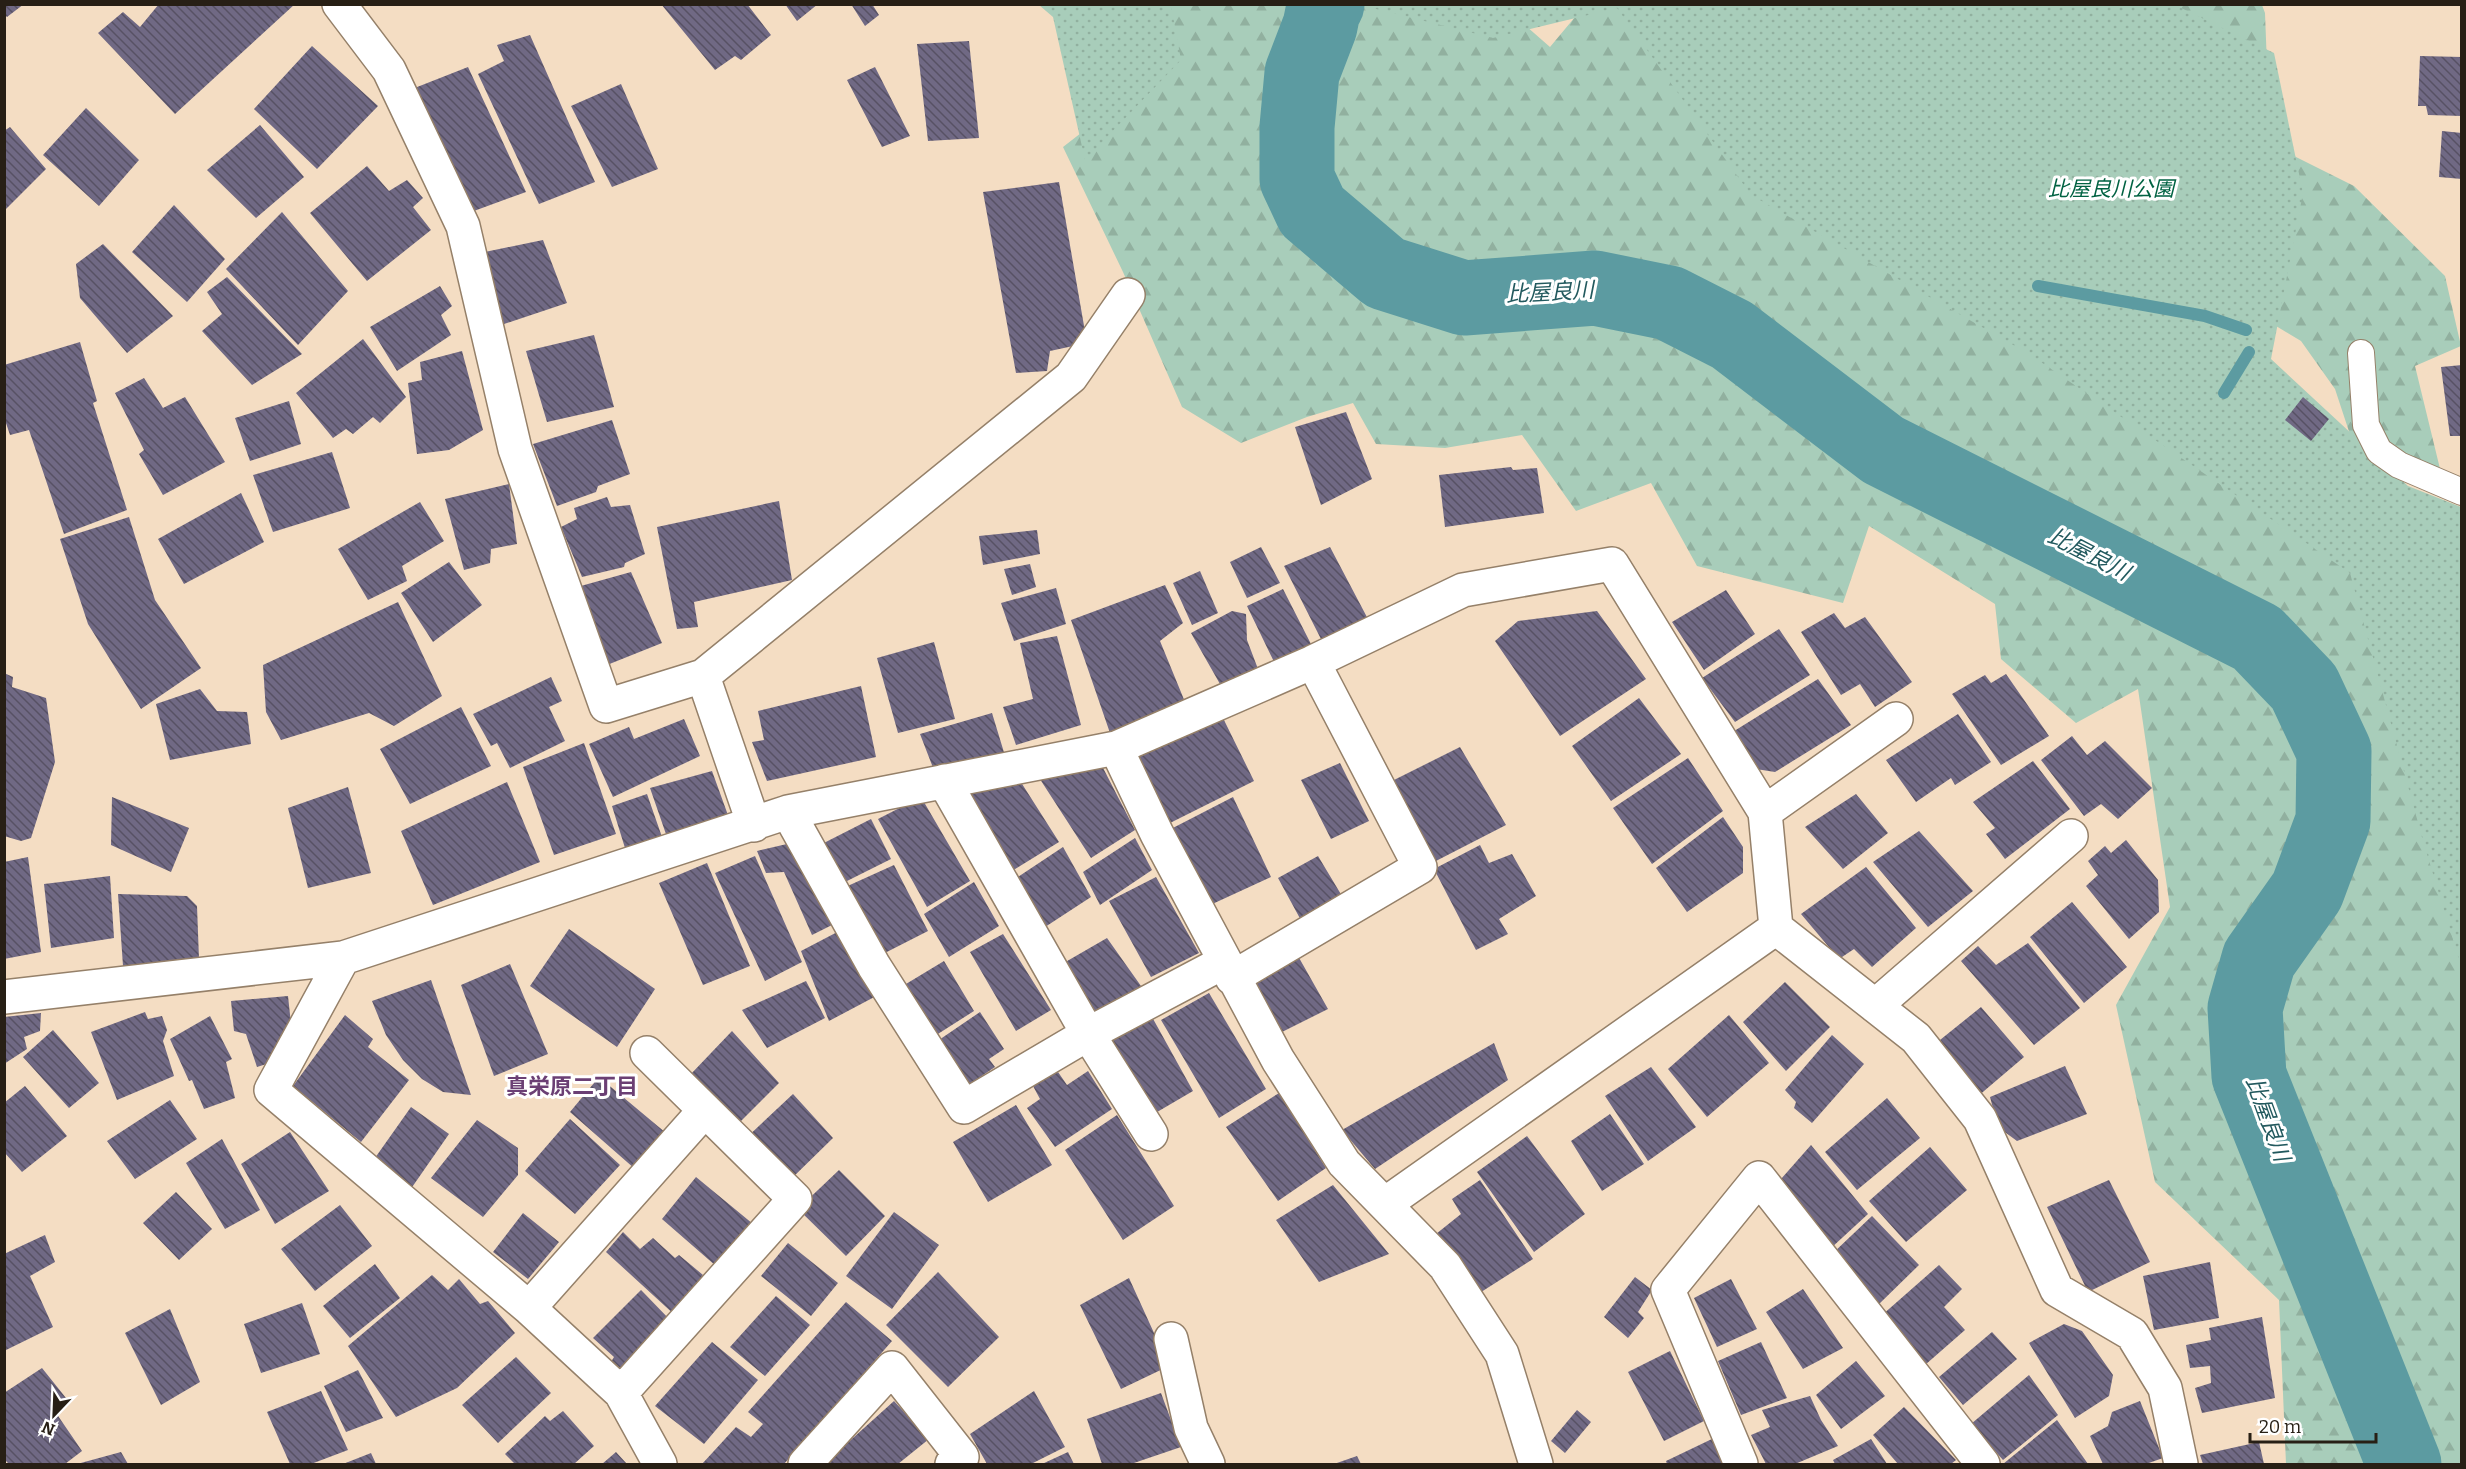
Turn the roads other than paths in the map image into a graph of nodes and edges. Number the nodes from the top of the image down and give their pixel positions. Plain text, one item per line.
1 (339, 4) edge
2 (1128, 295) dead end
3 (2361, 353) dead end
4 (2462, 492) edge
5 (1313, 662) junction
6 (703, 675) junction
7 (1896, 718) dead end
8 (1116, 748) junction
9 (944, 781) junction
10 (788, 812) junction
11 (1765, 812) junction
12 (754, 825) junction
13 (2071, 836) dead end
14 (1776, 928) junction
15 (343, 958) junction
16 (1228, 970) junction
17 (4, 997) edge
18 (1875, 1006) junction
19 (1088, 1034) junction
20 (647, 1053) dead end
21 (705, 1110) junction
22 (1150, 1134) dead end
23 (1385, 1204) junction
24 (529, 1308) junction
25 (1171, 1339) dead end
26 (621, 1393) junction
27 (660, 1464) edge
28 (805, 1464) edge
29 (952, 1464) edge
30 (1208, 1464) edge
31 (1536, 1464) edge
32 (1741, 1464) edge
33 (1983, 1464) edge
34 (2181, 1464) edge

1 - 6 street
2 - 6 street
3 - 4 lane
5 - 8 street
5 - 11 street
5 - 16 street
6 - 12 street
7 - 11 street
8 - 9 street
8 - 16 street
9 - 10 street
9 - 19 street
10 - 12 street
10 - 19 street
11 - 14 street
12 - 15 street
13 - 18 street
14 - 18 street
14 - 23 street
15 - 17 street
15 - 24 street
16 - 19 street
16 - 23 street
18 - 34 street
19 - 22 street
20 - 21 street
21 - 24 street
21 - 26 street
23 - 31 street
24 - 26 street
25 - 30 street
26 - 27 street
28 - 29 street
32 - 33 street

